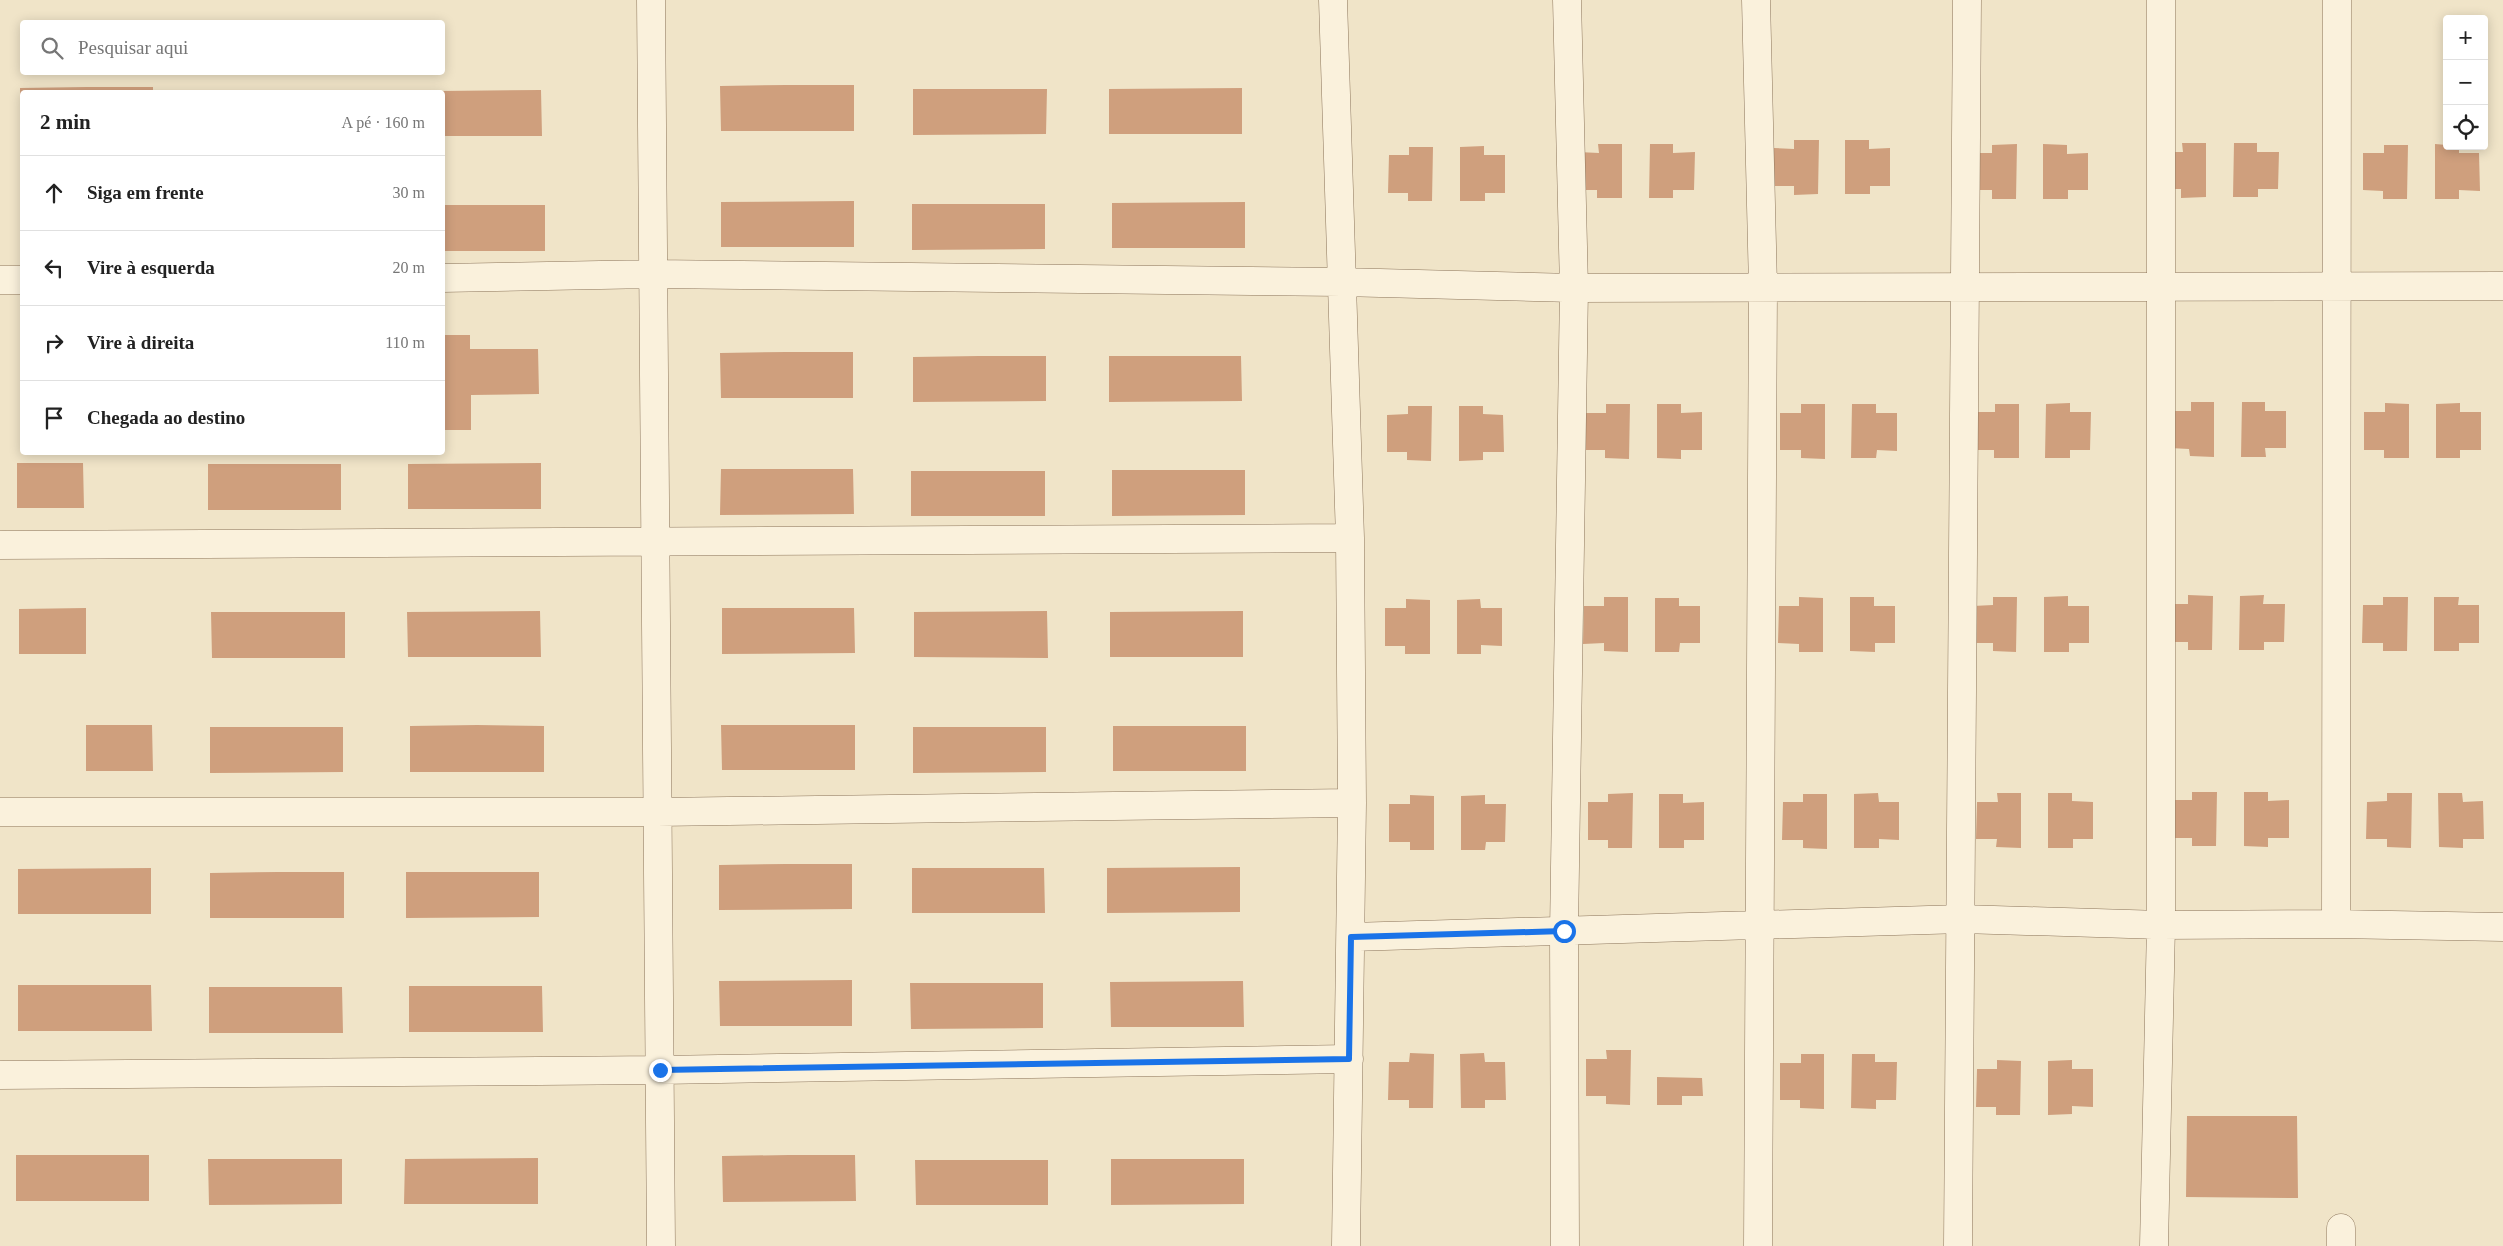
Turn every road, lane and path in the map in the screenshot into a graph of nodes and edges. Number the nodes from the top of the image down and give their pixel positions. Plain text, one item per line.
1 (651, 0) edge
2 (1334, 0) edge
3 (1567, 0) edge
4 (1756, 0) edge
5 (1967, 0) edge
6 (2161, 0) edge
7 (2337, 0) edge
8 (653, 274) junction
9 (445, 278) edge
10 (0, 280) edge
11 (20, 280) edge
12 (1341, 282) junction
13 (2337, 285) junction
14 (2503, 286) edge
15 (1763, 287) junction
16 (2161, 287) junction
17 (1574, 288) junction
18 (1965, 288) junction
19 (1350, 538) junction
20 (655, 543) junction
21 (0, 545) edge
22 (1352, 803) junction
23 (0, 812) edge
24 (657, 812) junction
25 (1962, 919) junction
26 (2336, 924) junction
27 (1759, 925) junction
28 (2161, 926) junction
29 (2503, 927) edge
30 (1564, 931) junction
31 (1351, 937) junction
32 (1349, 1059) junction
33 (660, 1070) junction
34 (0, 1074) edge
35 (661, 1246) edge
36 (1346, 1246) edge
37 (1564, 1246) edge
38 (1758, 1246) edge
39 (1958, 1246) edge
40 (2154, 1246) edge

1 - 8 street
2 - 12 street
3 - 17 street
4 - 15 street
5 - 18 street
6 - 16 street
7 - 13 street
8 - 9 street
8 - 12 street
8 - 20 street
10 - 11 street
12 - 17 street
12 - 19 street
13 - 14 street
13 - 16 street
13 - 26 street
15 - 17 street
15 - 18 street
15 - 27 street
16 - 18 street
16 - 28 street
17 - 30 street
18 - 25 street
19 - 20 street
19 - 22 street
20 - 21 street
20 - 24 street
22 - 24 street
22 - 31 street
23 - 24 street
24 - 33 street
25 - 27 street
25 - 28 street
25 - 39 street
26 - 28 street
26 - 29 street
27 - 30 street
27 - 38 street
28 - 40 street
30 - 31 street
30 - 37 street
31 - 32 street
32 - 33 street
32 - 36 street
33 - 34 street
33 - 35 street

